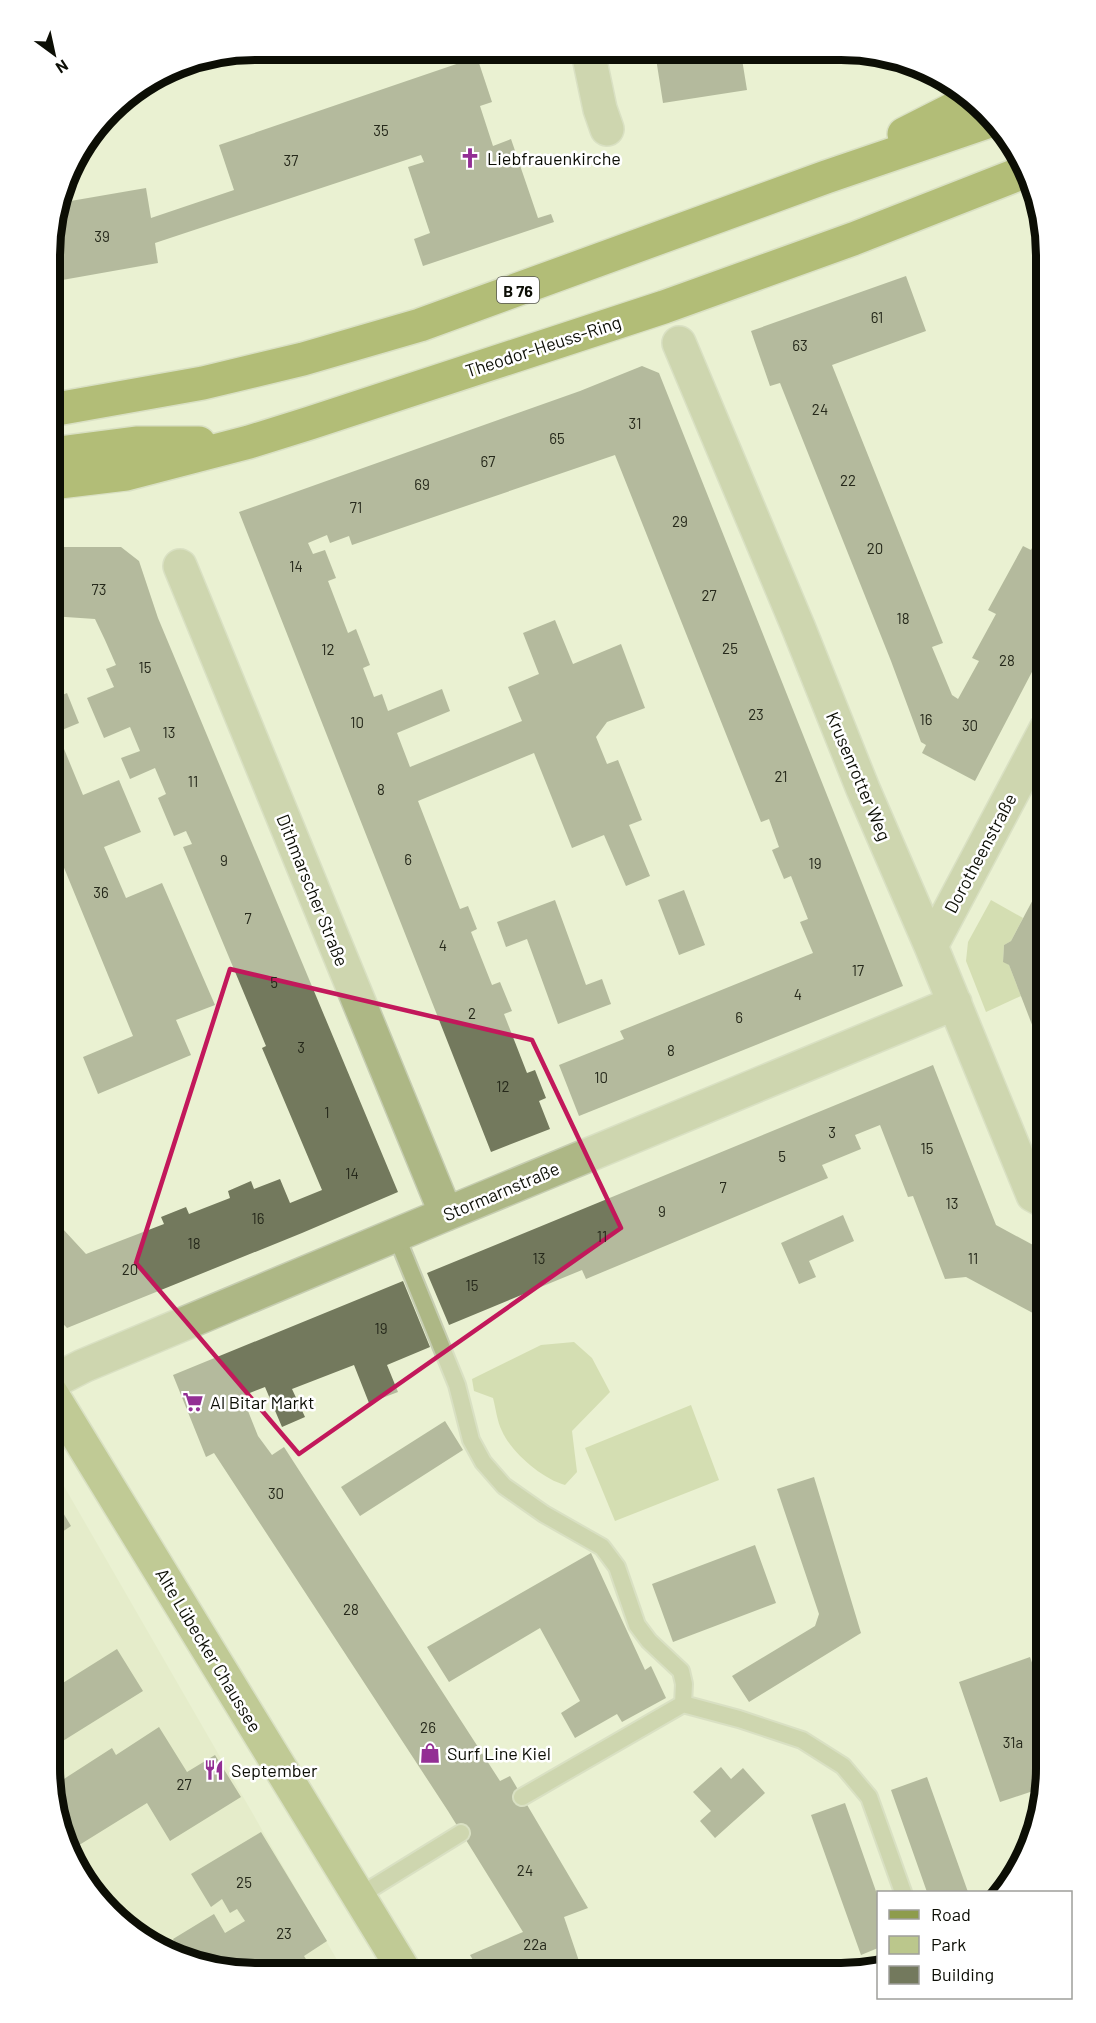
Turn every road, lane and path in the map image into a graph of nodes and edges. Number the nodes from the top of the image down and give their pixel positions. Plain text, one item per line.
1 (590, 60) edge
2 (963, 103) edge
3 (985, 123) edge
4 (607, 129) dead end
5 (1018, 174) edge
6 (826, 177) junction
7 (679, 343) dead end
8 (60, 408) edge
9 (249, 442) junction
10 (60, 453) edge
11 (60, 482) edge
12 (180, 566) dead end
13 (1036, 748) edge
14 (931, 946) junction
15 (955, 1003) junction
16 (1036, 1197) edge
17 (446, 1214) junction
18 (396, 1235) junction
19 (60, 1378) edge
20 (60, 1407) edge
21 (683, 1704) junction
22 (522, 1797) dead end
23 (461, 1833) dead end
24 (902, 1891) edge
25 (359, 1896) junction
26 (400, 1963) edge

1 - 4 street
2 - 6 highway
3 - 6 highway, B 76
5 - 9 highway, Theodor-Heuss-Ring
6 - 8 highway, B 76
7 - 14 street, Krusenrotter Weg
9 - 10 highway
9 - 11 highway, Theodor-Heuss-Ring
12 - 17 street, Dithmarscher Straße
13 - 14 street, Dorotheenstraße
14 - 15 street, Krusenrotter Weg
15 - 16 street, Krusenrotter Weg
15 - 17 street, Stormarnstraße
17 - 18 street, Stormarnstraße
18 - 19 street, Stormarnstraße
18 - 21 lane
20 - 25 main road, Alte Lübecker Chaussee
21 - 22 lane
21 - 24 lane
23 - 25 lane
25 - 26 main road, Alte Lübecker Chaussee

